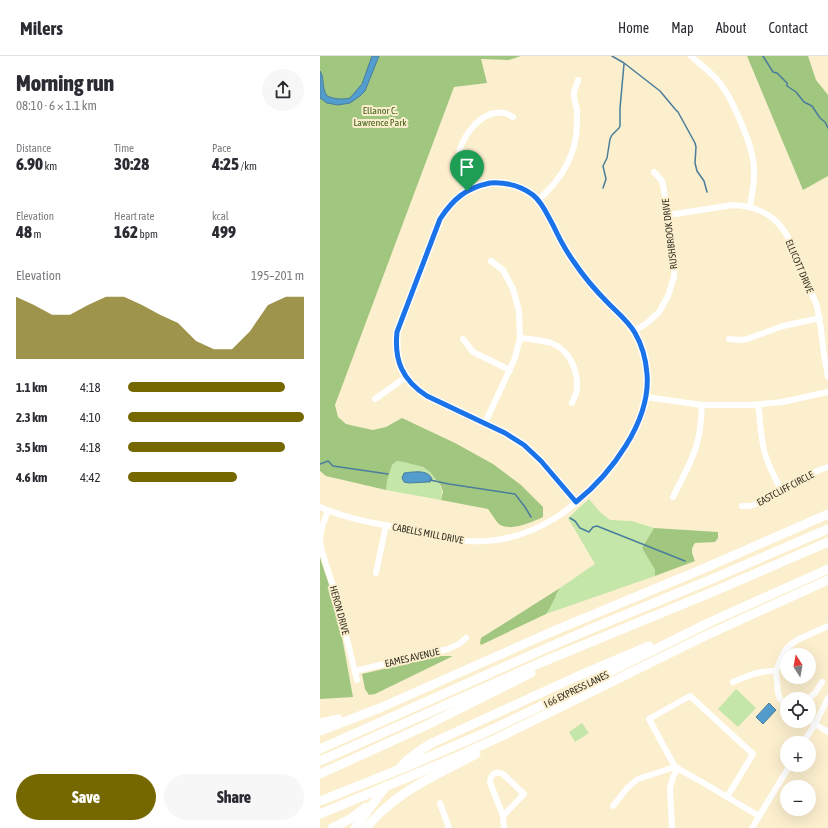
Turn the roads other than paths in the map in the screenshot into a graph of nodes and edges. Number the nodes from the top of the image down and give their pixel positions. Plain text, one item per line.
1 (691, 56) edge
2 (578, 80) dead end
3 (514, 117) dead end
4 (654, 172) dead end
5 (467, 191) junction
6 (538, 200) junction
7 (750, 207) junction
8 (668, 215) junction
9 (491, 261) dead end
10 (820, 318) junction
11 (634, 331) junction
12 (520, 338) junction
13 (729, 339) dead end
14 (463, 340) dead end
15 (510, 370) junction
16 (406, 377) junction
17 (828, 377) edge
18 (828, 392) edge
19 (646, 397) junction
20 (375, 398) dead end
21 (572, 403) dead end
22 (702, 405) junction
23 (758, 405) junction
24 (485, 423) junction
25 (828, 467) edge
26 (780, 488) junction
27 (673, 497) dead end
28 (576, 502) junction
29 (742, 506) dead end
30 (320, 507) edge
31 (328, 510) junction
32 (828, 514) edge
33 (386, 525) junction
34 (828, 527) edge
35 (320, 540) edge
36 (828, 542) edge
37 (828, 569) edge
38 (376, 573) dead end
39 (828, 580) edge
40 (649, 605) junction
41 (710, 622) junction
42 (828, 626) edge
43 (607, 635) junction
44 (466, 638) dead end
45 (355, 671) junction
46 (776, 671) junction
47 (357, 680) dead end
48 (733, 682) dead end
49 (822, 682) dead end
50 (816, 692) edge
51 (828, 698) edge
52 (780, 699) edge
53 (389, 704) junction
54 (533, 722) junction
55 (816, 722) edge
56 (320, 723) edge
57 (816, 725) edge
58 (320, 731) edge
59 (828, 732) edge
60 (320, 748) edge
61 (324, 760) edge
62 (676, 768) junction
63 (786, 772) edge
64 (320, 774) edge
65 (727, 797) junction
66 (320, 801) edge
67 (440, 803) dead end
68 (613, 806) dead end
69 (363, 813) junction
70 (320, 814) edge
71 (502, 816) junction
72 (759, 816) junction
73 (332, 828) edge
74 (355, 828) edge
75 (366, 828) edge
76 (449, 828) edge
77 (504, 828) edge
78 (672, 828) edge
79 (752, 828) edge

1 - 7 street
2 - 6 street
3 - 5 street
4 - 8 street, RUSHBROOK DRIVE
5 - 6 street, CABELLS MILL DRIVE
5 - 16 street, CABELLS MILL DRIVE
6 - 11 street, CABELLS MILL DRIVE
7 - 8 street, ELLICOTT DRIVE
7 - 10 street, ELLICOTT DRIVE
8 - 11 street, RUSHBROOK DRIVE
9 - 12 street
10 - 13 street
10 - 17 street, ELLICOTT DRIVE
11 - 19 street, CABELLS MILL DRIVE
12 - 15 street
12 - 21 street
14 - 15 street
15 - 24 street
16 - 20 street
16 - 24 street, CABELLS MILL DRIVE
18 - 23 street
19 - 22 street
19 - 28 street, CABELLS MILL DRIVE
22 - 23 street
22 - 27 street
23 - 26 street
24 - 28 street, CABELLS MILL DRIVE
25 - 26 street, EASTCLIFF CIRCLE
26 - 29 street, EASTCLIFF CIRCLE
28 - 33 street, CABELLS MILL DRIVE
30 - 31 street, CABELLS MILL DRIVE
31 - 33 street, CABELLS MILL DRIVE
31 - 35 street, HERON DRIVE
32 - 53 highway
33 - 38 street
34 - 40 highway
35 - 45 street, HERON DRIVE
36 - 43 highway
37 - 41 highway, I 66 EXPRESS LANES
39 - 54 highway
40 - 60 highway
40 - 61 highway
41 - 66 highway, I 66 EXPRESS LANES
41 - 69 highway
42 - 46 street
43 - 61 highway
43 - 64 highway
44 - 45 street, EAMES AVENUE
45 - 47 street, HERON DRIVE
46 - 48 street
46 - 52 street
49 - 50 street
51 - 55 street
53 - 56 highway
53 - 58 highway
54 - 70 highway
54 - 75 highway
57 - 59 street
62 - 65 street
62 - 65 street
62 - 68 street
62 - 78 street
63 - 72 street
65 - 72 street
67 - 76 street
69 - 73 highway
69 - 74 highway
71 - 71 street
71 - 77 street
72 - 79 street

